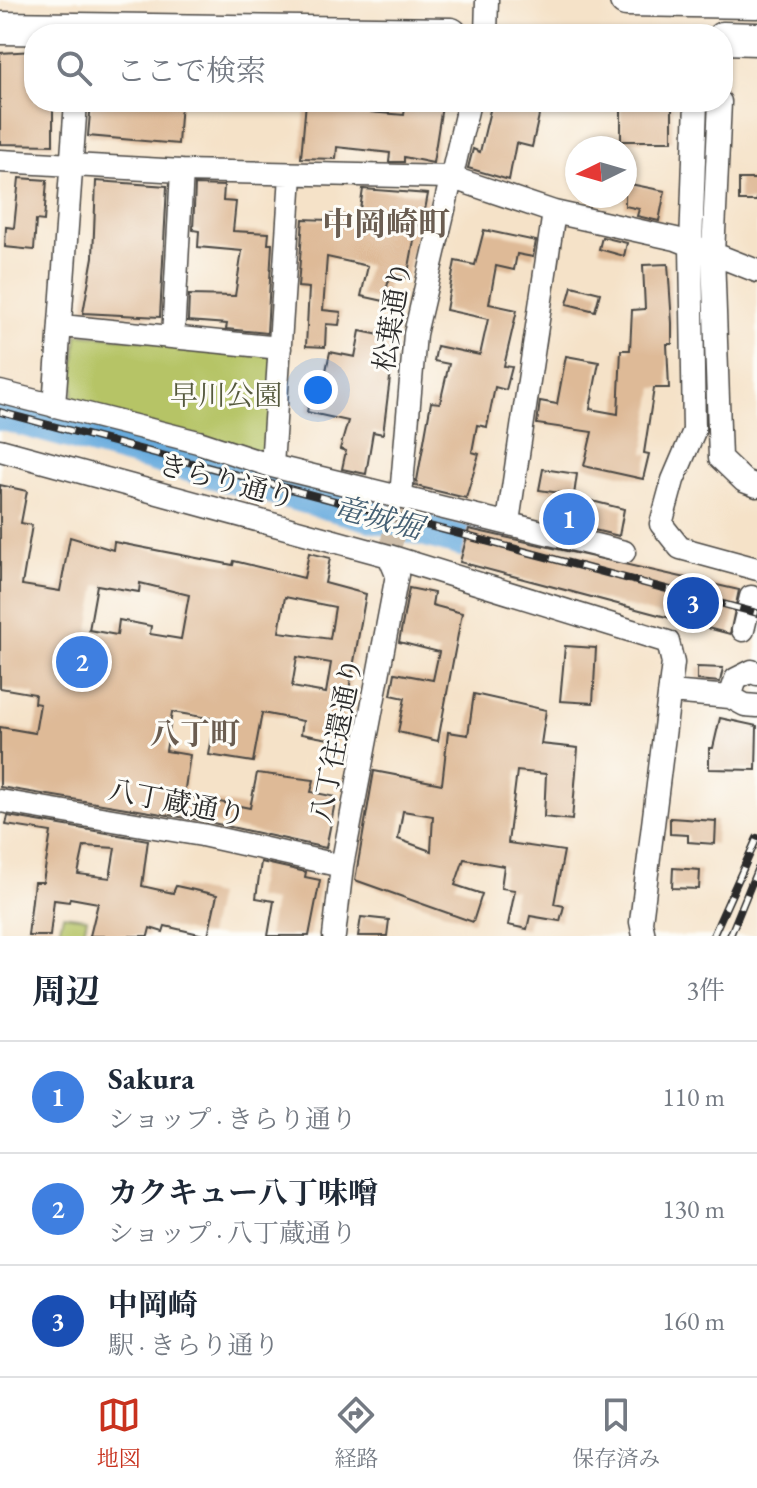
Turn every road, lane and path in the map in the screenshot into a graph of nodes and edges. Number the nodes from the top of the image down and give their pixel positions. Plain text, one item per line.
1 (487, 0) edge
2 (626, 0) edge
3 (736, 1) edge
4 (486, 24) edge
5 (720, 24) edge
6 (0, 28) edge
7 (24, 29) edge
8 (733, 38) edge
9 (757, 39) edge
10 (75, 112) edge
11 (466, 112) edge
12 (696, 112) edge
13 (720, 112) edge
14 (0, 161) edge
15 (72, 163) junction
16 (182, 171) junction
17 (291, 175) junction
18 (450, 177) junction
19 (554, 212) junction
20 (691, 246) junction
21 (713, 254) junction
22 (757, 271) edge
23 (62, 326) junction
24 (173, 337) junction
25 (280, 348) junction
26 (0, 392) edge
27 (54, 406) junction
28 (0, 450) edge
29 (272, 466) junction
30 (757, 486) edge
31 (401, 496) junction
32 (508, 522) junction
33 (624, 552) dead end
34 (389, 556) junction
35 (757, 569) edge
36 (751, 597) dead end
37 (743, 630) dead end
38 (757, 674) edge
39 (670, 692) junction
40 (730, 697) junction
41 (757, 706) edge
42 (2, 808) edge
43 (342, 866) junction
44 (334, 936) edge
45 (644, 936) edge

1 - 4 street
2 - 3 highway
3 - 5 street
6 - 7 highway
8 - 9 highway
10 - 15 street
11 - 18 street, 松葉通り
12 - 20 street
13 - 21 street
14 - 15 street
15 - 16 street
15 - 23 street
16 - 17 street
16 - 24 street
17 - 18 street
17 - 25 street
18 - 19 street
18 - 31 street, 松葉通り
19 - 20 street
19 - 32 street
20 - 21 street
20 - 35 street
21 - 22 street
21 - 30 street
23 - 24 street
23 - 27 street
24 - 25 street
25 - 29 street
26 - 27 street
27 - 29 street
28 - 34 street, きらり通り
29 - 31 street
31 - 32 street
32 - 33 street
34 - 39 street, きらり通り
34 - 43 street, 八丁往還通り
36 - 37 street
38 - 40 street
39 - 40 street
39 - 45 street
40 - 41 street
42 - 43 street, 八丁蔵通り
43 - 44 street, 八丁往還通り

